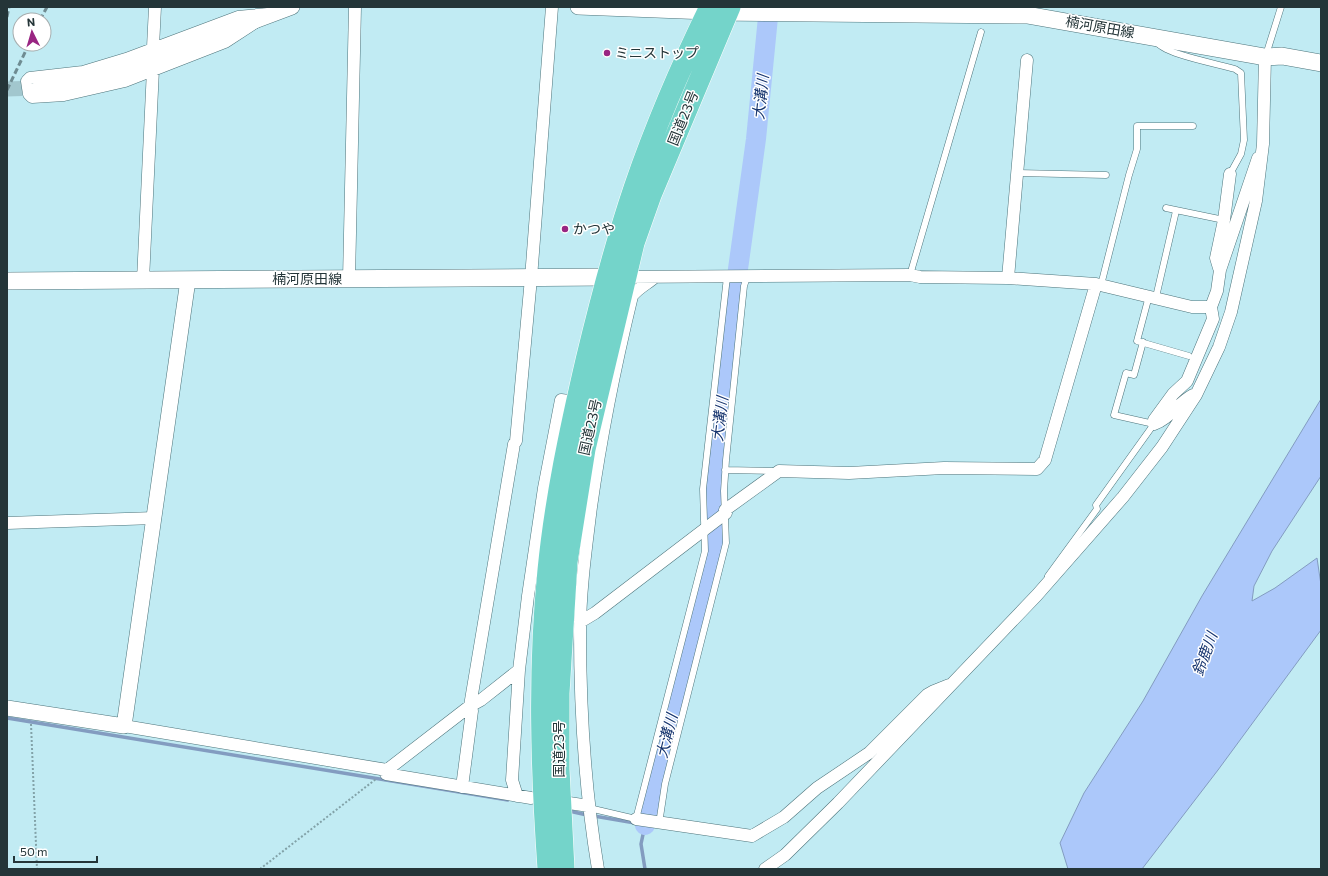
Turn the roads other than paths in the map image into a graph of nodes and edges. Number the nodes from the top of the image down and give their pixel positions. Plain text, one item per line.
1 (155, 7) edge
2 (292, 7) edge
3 (356, 7) edge
4 (552, 7) edge
5 (578, 7) edge
6 (1281, 7) edge
7 (719, 9) edge
8 (1010, 10) edge
9 (781, 11) edge
10 (268, 14) junction
11 (981, 32) dead end
12 (1154, 36) junction
13 (153, 47) junction
14 (1274, 57) junction
15 (1027, 60) dead end
16 (1321, 63) edge
17 (153, 69) junction
18 (39, 88) tunnel mouth
19 (1193, 126) dead end
20 (1263, 144) junction
21 (1018, 173) junction
22 (1230, 174) joint
23 (1106, 175) dead end
24 (1166, 208) dead end
25 (1176, 211) junction
26 (1224, 220) junction
27 (1220, 270) junction
28 (910, 275) junction
29 (616, 277) junction
30 (655, 277) junction
31 (728, 277) junction
32 (746, 277) junction
33 (531, 278) junction
34 (1008, 278) junction
35 (349, 279) junction
36 (143, 280) junction
37 (188, 280) junction
38 (7, 281) edge
39 (1098, 284) junction
40 (1153, 296) junction
41 (1211, 307) junction
42 (1143, 342) junction
43 (1189, 356) dead end
44 (1197, 393) junction
45 (576, 402) junction
46 (1154, 424) junction
47 (725, 470) junction
48 (779, 471) junction
49 (725, 513) junction
50 (155, 518) junction
51 (7, 522) edge
52 (705, 528) junction
53 (1038, 595) junction
54 (575, 624) junction
55 (519, 670) junction
56 (952, 684) junction
57 (470, 706) junction
58 (7, 708) edge
59 (124, 726) junction
60 (387, 770) junction
61 (462, 787) junction
62 (517, 796) junction
63 (532, 798) dead end
64 (569, 803) dead end
65 (589, 808) junction
66 (637, 820) junction
67 (658, 824) junction
68 (548, 869) edge
69 (564, 869) edge
70 (598, 869) edge
71 (765, 869) edge

1 - 13 street
2 - 10 street
3 - 35 street
4 - 33 street
5 - 7 street
6 - 14 lane
7 - 9 main road, 楠河原田線
7 - 29 highway, 国道23号
8 - 9 main road, 楠河原田線
8 - 12 main road, 楠河原田線
10 - 13 street
10 - 17 street
10 - 18 street
11 - 28 lane
12 - 14 main road, 楠河原田線
12 - 22 lane
13 - 17 street
14 - 16 main road, 楠河原田線
14 - 20 street
15 - 21 street
17 - 36 street
19 - 39 lane
20 - 27 street
20 - 44 street
21 - 23 lane
21 - 34 street
22 - 26 street
24 - 25 lane
25 - 26 lane
25 - 40 lane
26 - 27 street
27 - 41 street
28 - 32 street
28 - 34 street
29 - 30 street
29 - 33 main road, 楠河原田線
29 - 45 highway, 国道23号
29 - 69 highway, 国道23号
30 - 31 street
30 - 54 street
31 - 32 street
31 - 52 lane
32 - 47 lane
33 - 35 main road, 楠河原田線
33 - 57 street
34 - 39 street
35 - 37 main road, 楠河原田線
36 - 37 main road, 楠河原田線
36 - 38 main road, 楠河原田線
37 - 50 street
39 - 40 street
39 - 48 street
40 - 41 street
40 - 42 lane
41 - 46 street
42 - 43 lane
42 - 46 lane
44 - 46 street
44 - 53 street
45 - 55 street
45 - 68 highway, 国道23号
46 - 53 lane
47 - 48 lane
47 - 49 lane
48 - 49 street
49 - 52 street
49 - 67 lane
50 - 51 street
50 - 59 street
52 - 54 street
52 - 66 lane
53 - 56 street
54 - 65 street
55 - 57 street
55 - 62 street
56 - 67 street
56 - 71 street
57 - 60 street
57 - 61 street
58 - 59 street
59 - 60 street
60 - 61 street
61 - 62 street
62 - 63 street
64 - 65 street
65 - 66 lane
65 - 70 street
66 - 67 street

